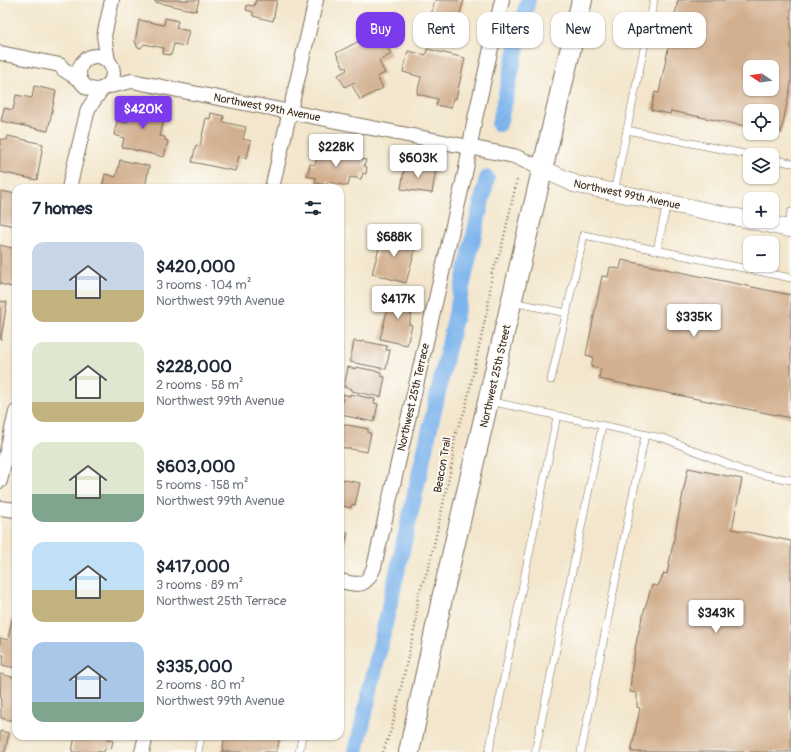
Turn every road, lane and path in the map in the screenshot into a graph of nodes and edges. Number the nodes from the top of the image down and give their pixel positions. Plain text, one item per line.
1 (112, 0) edge
2 (316, 0) edge
3 (502, 0) edge
4 (582, 0) edge
5 (654, 0) edge
6 (104, 36) junction
7 (0, 53) edge
8 (85, 59) junction
9 (110, 63) junction
10 (60, 65) junction
11 (132, 81) junction
12 (81, 82) junction
13 (104, 88) junction
14 (88, 109) junction
15 (289, 112) junction
16 (627, 130) junction
17 (470, 148) junction
18 (743, 154) edge
19 (779, 160) edge
20 (791, 163) edge
21 (543, 169) junction
22 (517, 180) dead end
23 (70, 184) edge
24 (273, 184) edge
25 (614, 192) junction
26 (667, 203) junction
27 (743, 219) edge
28 (779, 222) edge
29 (790, 223) edge
30 (657, 250) junction
31 (791, 278) edge
32 (512, 302) junction
33 (567, 313) junction
34 (551, 380) dead end
35 (489, 401) junction
36 (556, 416) junction
37 (602, 426) junction
38 (12, 429) edge
39 (645, 435) junction
40 (791, 480) edge
41 (0, 481) edge
42 (0, 508) edge
43 (12, 510) edge
44 (344, 581) edge
45 (145, 740) edge
46 (200, 740) edge
47 (301, 740) edge
48 (142, 752) edge
49 (198, 752) edge
50 (298, 752) edge
51 (383, 752) edge
52 (409, 752) edge
53 (489, 752) edge
54 (535, 752) edge
55 (581, 752) edge

1 - 6 street
2 - 15 street
3 - 17 street, Northwest 25th Terrace
4 - 21 main road, Northwest 25th Street
5 - 16 lane
6 - 8 street
6 - 9 street
7 - 10 street
8 - 9 street
8 - 10 street
8 - 12 street
9 - 11 street, Northwest 99th Avenue
9 - 13 street
10 - 12 street
11 - 13 street, Northwest 99th Avenue
11 - 15 street, Northwest 99th Avenue
12 - 13 street
12 - 14 street
13 - 14 street
14 - 23 street
15 - 17 street, Northwest 99th Avenue
15 - 24 street
16 - 18 lane
16 - 25 lane
17 - 21 street, Northwest 99th Avenue
17 - 44 street, Northwest 25th Terrace
19 - 20 lane
21 - 25 street, Northwest 99th Avenue
21 - 32 main road, Northwest 25th Street
22 - 51 path, Beacon Trail
25 - 26 street, Northwest 99th Avenue
26 - 27 street, Northwest 99th Avenue
26 - 30 lane
28 - 29 street
30 - 31 lane
30 - 33 lane
32 - 33 lane
32 - 35 main road, Northwest 25th Street
33 - 34 lane
35 - 36 lane
35 - 52 main road, Northwest 25th Street
36 - 37 lane
36 - 53 lane
37 - 39 lane
37 - 54 lane
38 - 41 street
39 - 40 lane
39 - 55 lane
42 - 43 street
45 - 48 street
46 - 49 lane
47 - 50 lane

